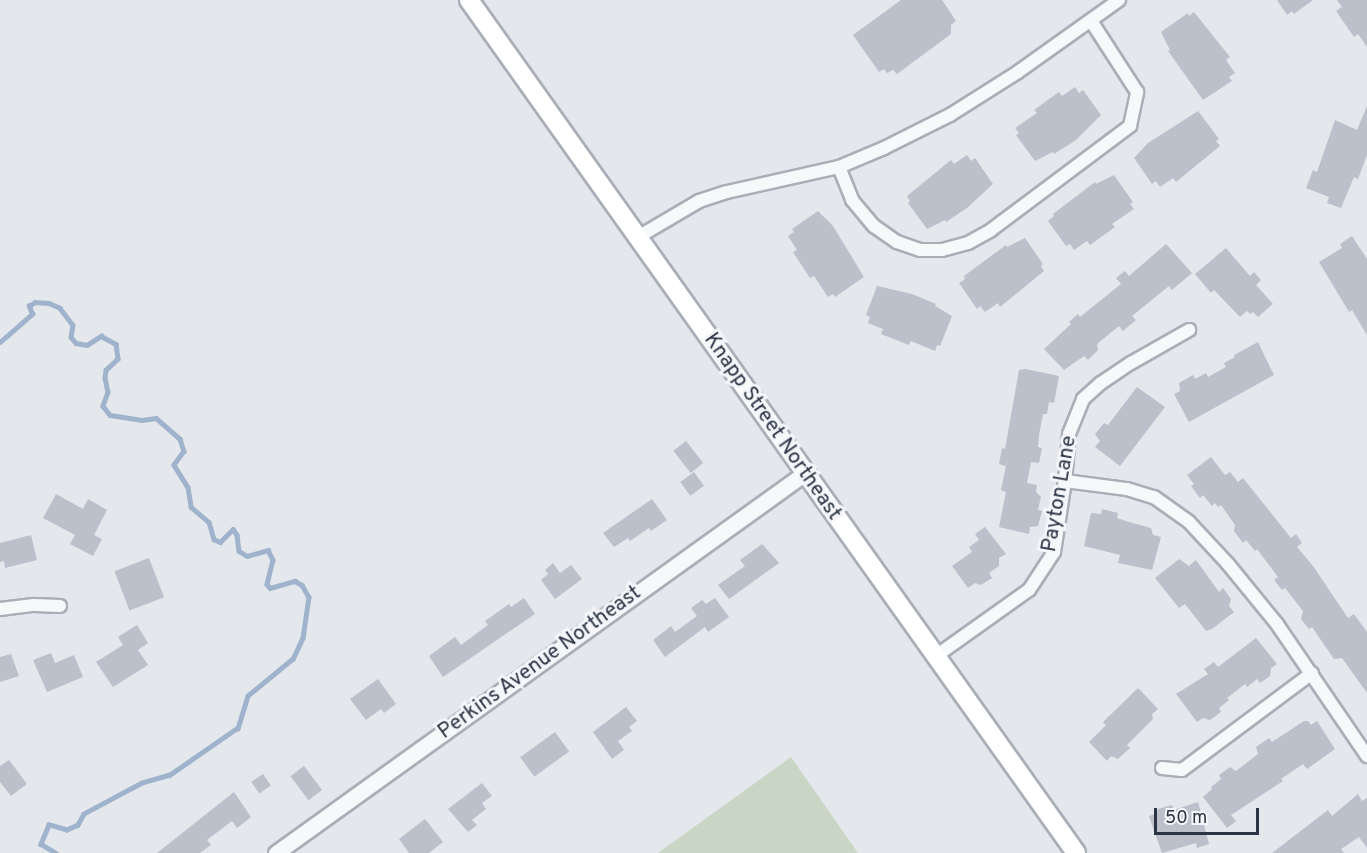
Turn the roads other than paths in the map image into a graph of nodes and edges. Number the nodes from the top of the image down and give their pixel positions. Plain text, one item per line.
1 (469, 0) edge
2 (1119, 0) edge
3 (1091, 21) junction
4 (839, 167) junction
5 (638, 237) junction
6 (1189, 330) dead end
7 (805, 473) junction
8 (1065, 481) junction
9 (60, 606) dead end
10 (0, 609) edge
11 (936, 656) junction
12 (1312, 673) junction
13 (1367, 756) edge
14 (1162, 768) dead end
15 (276, 853) edge
16 (1076, 853) edge

1 - 5 main road, Knapp Street Northeast
2 - 3 street
3 - 4 street
3 - 4 street
4 - 5 street
5 - 7 main road, Knapp Street Northeast
6 - 8 street, Payton Lane
7 - 11 main road, Knapp Street Northeast
7 - 15 street, Perkins Avenue Northeast
8 - 11 street, Payton Lane
8 - 12 street
9 - 10 street
11 - 16 main road, Knapp Street Northeast
12 - 13 street
12 - 14 street

